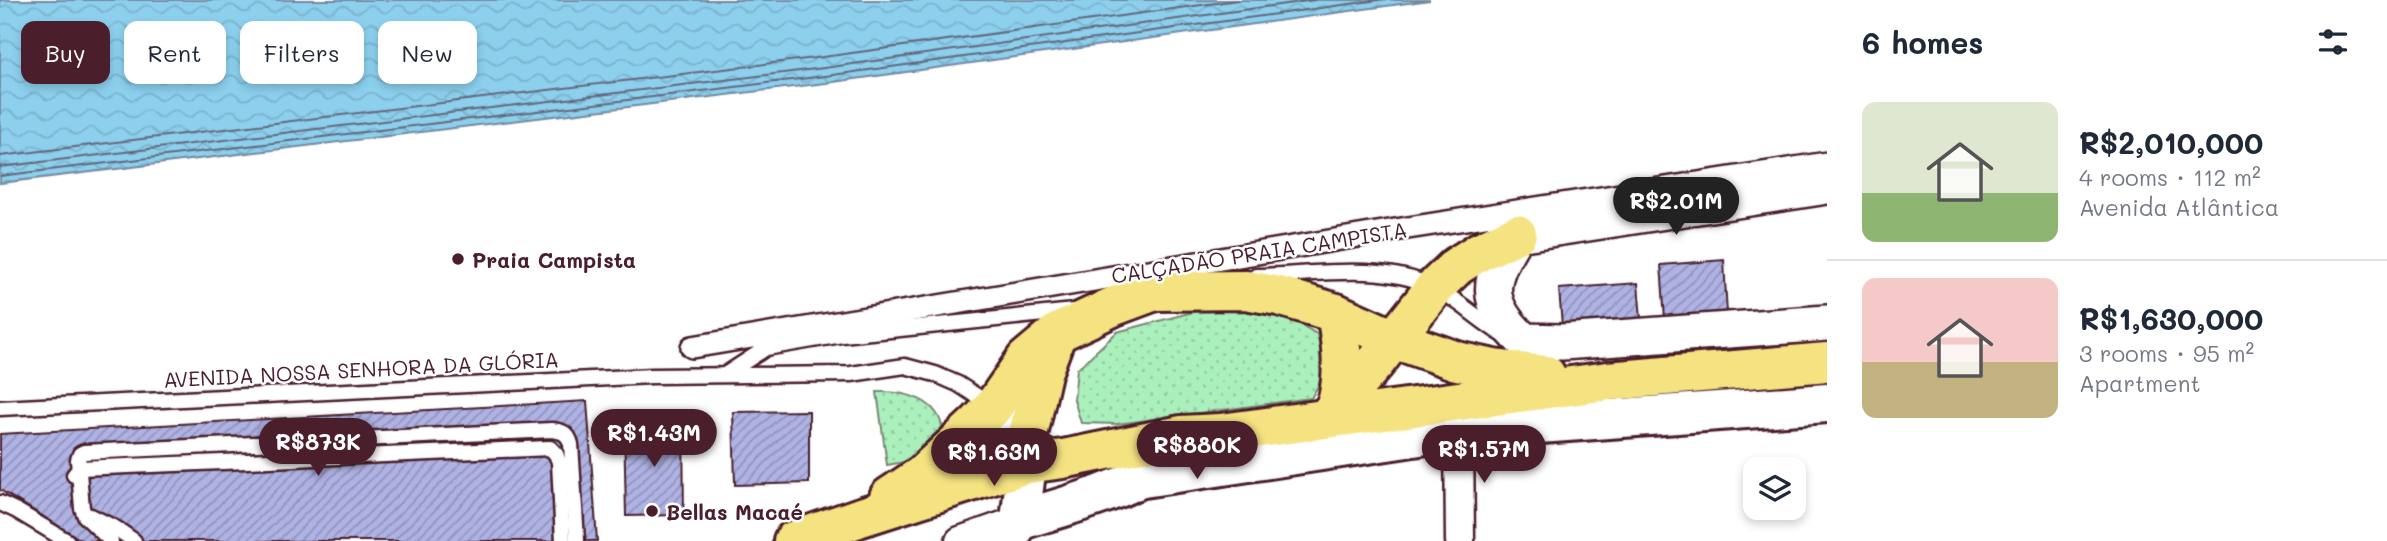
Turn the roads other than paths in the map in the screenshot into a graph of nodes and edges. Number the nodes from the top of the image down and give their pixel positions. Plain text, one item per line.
1 (1827, 163) edge
2 (1827, 186) edge
3 (1517, 234) junction
4 (1435, 287) junction
5 (1155, 291) junction
6 (1112, 307) junction
7 (1336, 313) junction
8 (1827, 323) edge
9 (1057, 332) junction
10 (1394, 339) junction
11 (1524, 341) junction
12 (692, 347) dead end
13 (1827, 362) edge
14 (725, 374) junction
15 (1608, 381) junction
16 (1827, 403) edge
17 (993, 407) junction
18 (0, 408) edge
19 (1331, 413) junction
20 (1459, 430) junction
21 (562, 431) junction
22 (1221, 433) junction
23 (1027, 454) junction
24 (356, 456) junction
25 (1143, 478) junction
26 (0, 503) edge
27 (77, 509) junction
28 (858, 518) junction
29 (1013, 530) edge
30 (66, 541) edge
31 (101, 541) edge
32 (111, 541) edge
33 (134, 541) edge
34 (563, 541) edge
35 (577, 541) edge
36 (793, 541) edge
37 (960, 541) edge
38 (1460, 541) edge

1 - 12 street, CALÇADÃO PRAIA CAMPISTA
2 - 3 street
3 - 4 highway
3 - 11 street
4 - 5 lane
4 - 10 highway
4 - 11 lane
5 - 6 highway
5 - 7 highway
6 - 9 highway
6 - 14 lane
7 - 10 highway
7 - 19 highway
8 - 11 street
9 - 17 highway
9 - 23 highway
10 - 15 highway
10 - 19 highway
13 - 15 highway
14 - 17 lane, AVENIDA NOSSA SENHORA DA GLÓRIA
14 - 18 lane, AVENIDA NOSSA SENHORA DA GLÓRIA
15 - 19 highway
16 - 20 main road
17 - 23 main road
17 - 28 highway
19 - 22 highway
20 - 25 main road
20 - 38 street
21 - 24 lane
21 - 32 lane
21 - 35 lane
22 - 23 highway
22 - 25 main road
23 - 28 highway
23 - 29 main road
24 - 27 lane
24 - 34 lane
25 - 29 main road
26 - 30 lane
27 - 31 lane
27 - 33 lane
28 - 36 highway
29 - 37 street

